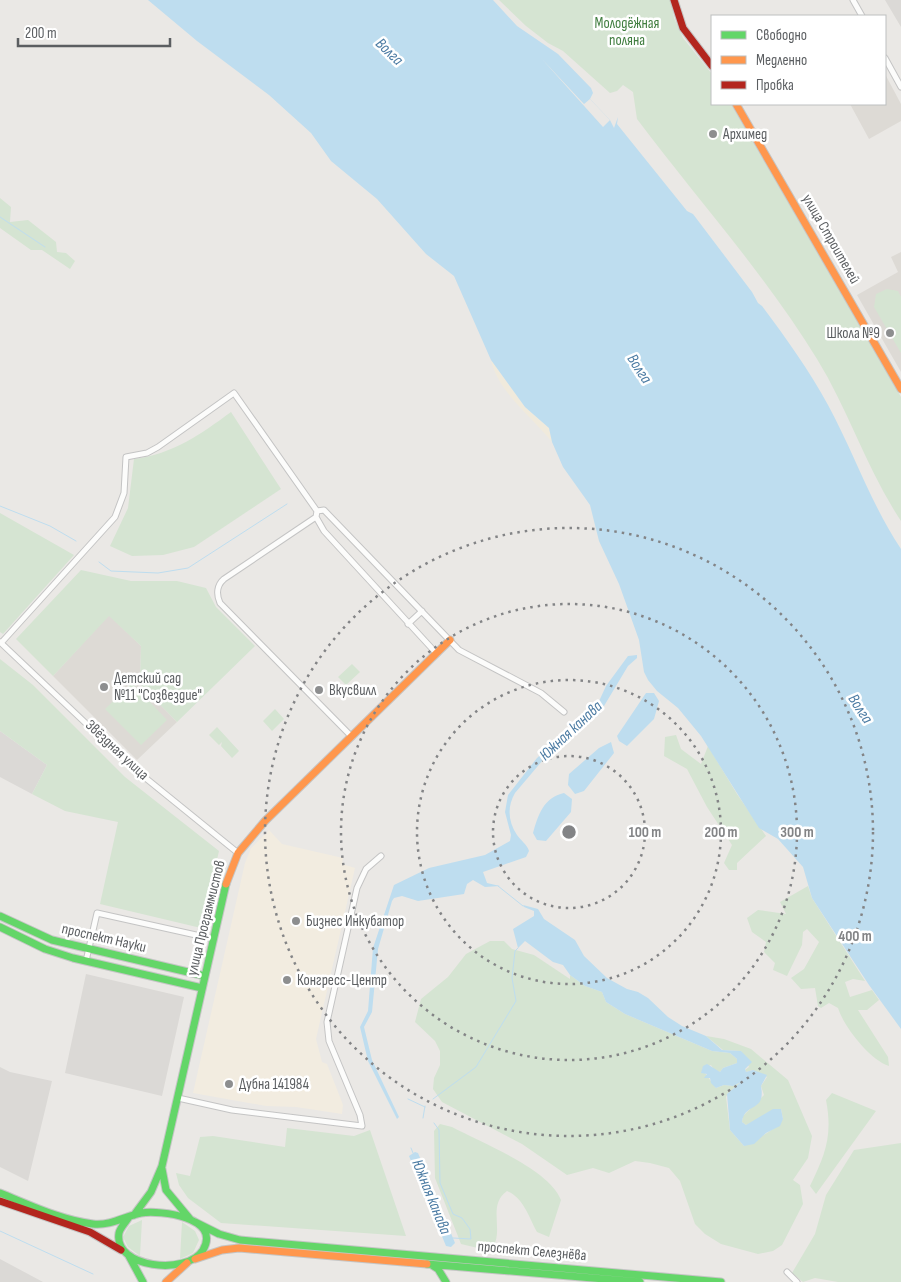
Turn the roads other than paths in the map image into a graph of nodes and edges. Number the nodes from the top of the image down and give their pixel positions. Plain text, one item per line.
1 (674, 0) edge
2 (852, 0) edge
3 (861, 15) edge
4 (886, 60) edge
5 (711, 65) edge
6 (901, 86) edge
7 (737, 105) edge
8 (901, 389) edge
9 (316, 514) junction
10 (422, 611) junction
11 (408, 624) junction
12 (450, 640) junction
13 (0, 642) edge
14 (437, 654) junction
15 (564, 712) dead end
16 (352, 737) junction
17 (238, 853) junction
18 (380, 856) dead end
19 (0, 916) edge
20 (0, 927) edge
21 (214, 939) junction
22 (89, 949) junction
23 (86, 961) junction
24 (205, 976) junction
25 (202, 988) junction
26 (178, 1098) junction
27 (162, 1166) junction
28 (0, 1193) edge
29 (0, 1201) edge
30 (131, 1216) junction
31 (193, 1221) junction
32 (127, 1254) junction
33 (195, 1260) junction
34 (187, 1263) junction
35 (432, 1265) junction
36 (450, 1267) junction
37 (787, 1272) dead end
38 (445, 1280) edge
39 (143, 1282) edge
40 (166, 1282) edge
41 (640, 1282) edge
42 (721, 1282) edge
43 (797, 1282) edge

1 - 5 street
2 - 3 street
4 - 6 street
7 - 8 street, улица Строителей
9 - 10 street
9 - 11 street
9 - 13 street
9 - 16 street
10 - 11 street
10 - 12 street
11 - 14 street
12 - 14 street, улица Программистов
12 - 15 street
13 - 17 street, Звёздная улица
14 - 16 street, улица Программистов
16 - 17 street, улица Программистов
17 - 21 street, улица Программистов
18 - 26 street
19 - 22 street, проспект Науки
20 - 23 street, проспект Науки
21 - 22 street
21 - 24 street, улица Программистов
22 - 23 street
22 - 24 street, проспект Науки
23 - 25 street, проспект Науки
24 - 25 street, улица Программистов
25 - 26 street, улица Программистов
26 - 27 street, улица Программистов
27 - 30 street, улица Программистов
27 - 31 street, улица Программистов
28 - 30 street
29 - 32 street
30 - 31 street
30 - 32 street
31 - 33 street
31 - 42 street, проспект Селезнёва
32 - 34 street
32 - 39 street
33 - 34 street
33 - 35 street, проспект Селезнёва
34 - 40 street
35 - 36 street, проспект Селезнёва
35 - 38 street
36 - 38 street
36 - 41 street, проспект Селезнёва
37 - 43 street

